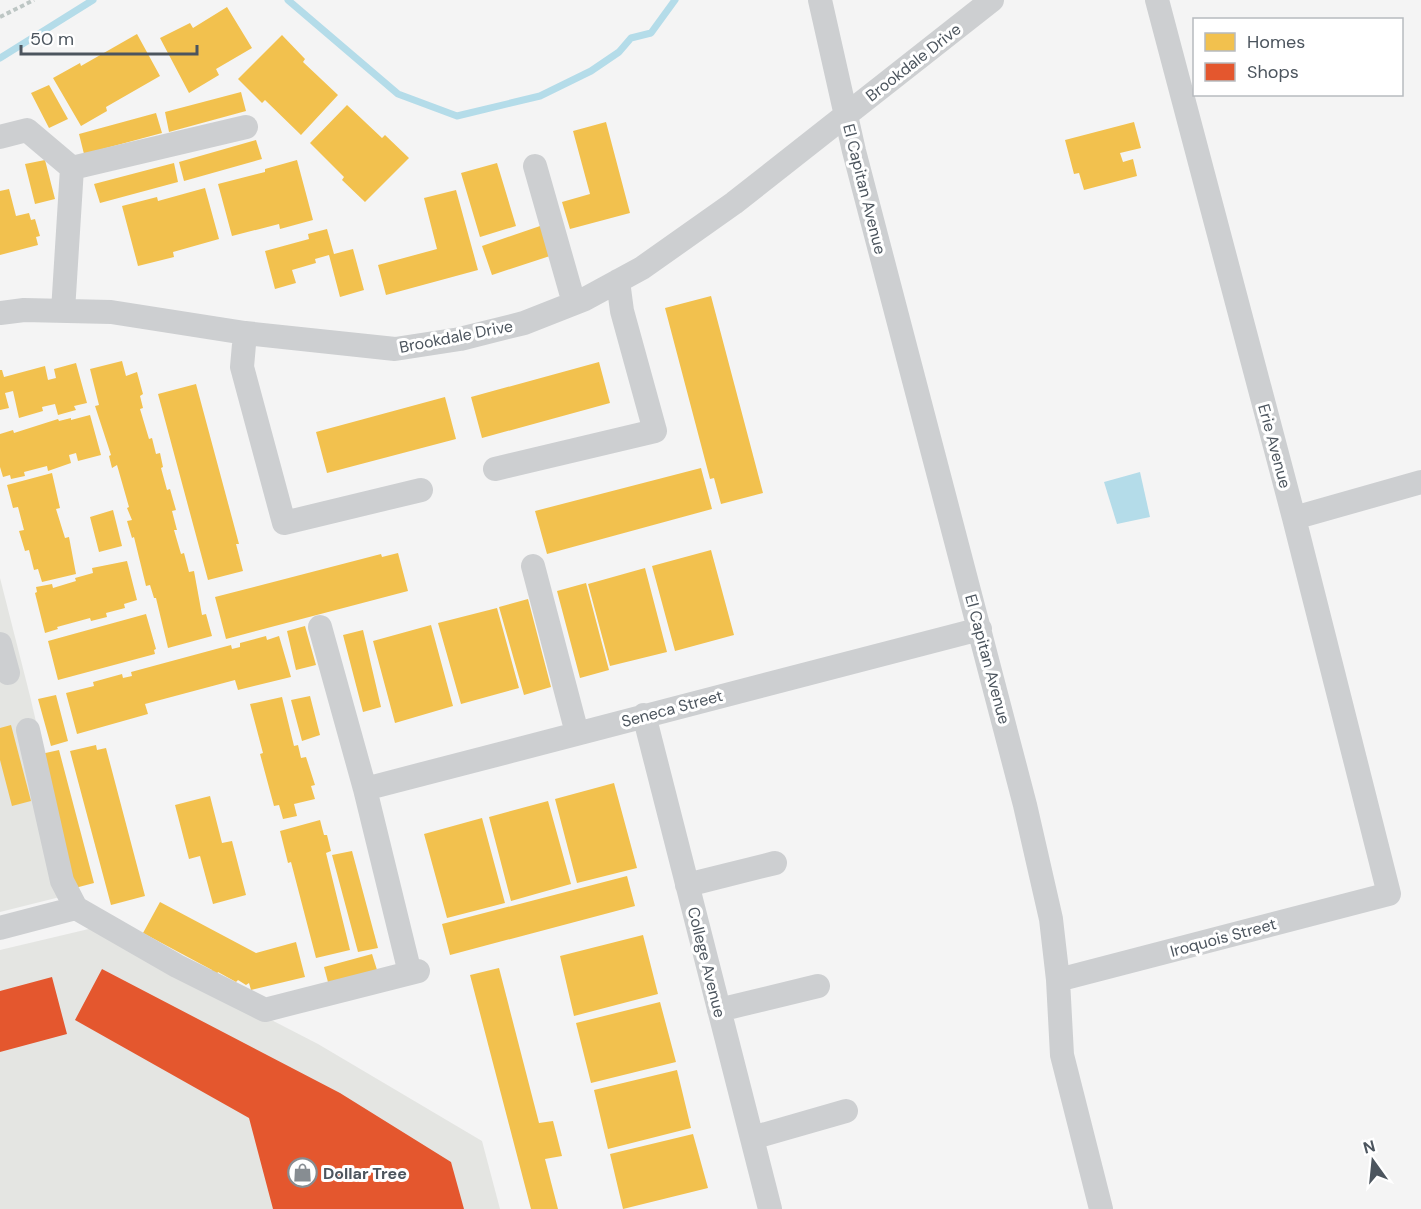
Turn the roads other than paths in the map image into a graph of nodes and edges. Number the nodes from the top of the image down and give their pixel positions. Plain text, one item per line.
1 (820, 0) edge
2 (992, 0) edge
3 (1157, 0) edge
4 (846, 114) junction
5 (246, 127) dead end
6 (0, 137) edge
7 (536, 166) dead end
8 (72, 168) junction
9 (618, 281) junction
10 (574, 303) junction
11 (63, 311) junction
12 (0, 313) edge
13 (245, 333) junction
14 (495, 469) dead end
15 (1421, 482) edge
16 (421, 490) dead end
17 (1294, 518) junction
18 (533, 566) dead end
19 (320, 627) dead end
20 (980, 629) junction
21 (0, 644) edge
22 (8, 673) dead end
23 (644, 715) junction
24 (28, 730) dead end
25 (578, 733) junction
26 (365, 789) junction
27 (775, 863) dead end
28 (687, 885) junction
29 (1389, 894) joint
30 (76, 908) junction
31 (0, 928) edge
32 (1058, 980) junction
33 (818, 986) dead end
34 (719, 1010) junction
35 (846, 1111) dead end
36 (752, 1138) junction
37 (770, 1209) edge
38 (1101, 1209) edge

1 - 4 street, El Capitan Avenue
2 - 4 street, Brookdale Drive
3 - 17 street, Erie Avenue
4 - 9 street, Brookdale Drive
4 - 20 street, El Capitan Avenue
5 - 8 street
6 - 8 street
7 - 10 street
8 - 11 street
9 - 10 street, Brookdale Drive
9 - 14 street
10 - 13 street, Brookdale Drive
11 - 12 street, Brookdale Drive
11 - 13 street, Brookdale Drive
13 - 16 street
15 - 17 street
17 - 29 street, Erie Avenue
18 - 25 street
19 - 26 street
20 - 23 street, Seneca Street
20 - 32 street, El Capitan Avenue
21 - 22 street
23 - 25 street, Seneca Street
23 - 28 street, College Avenue
24 - 30 street
25 - 26 street, Seneca Street
26 - 30 street
27 - 28 street
28 - 34 street, College Avenue
29 - 32 street, Iroquois Street
30 - 31 street
32 - 38 street, El Capitan Avenue
33 - 34 street
34 - 36 street, College Avenue
35 - 36 street
36 - 37 street, College Avenue

